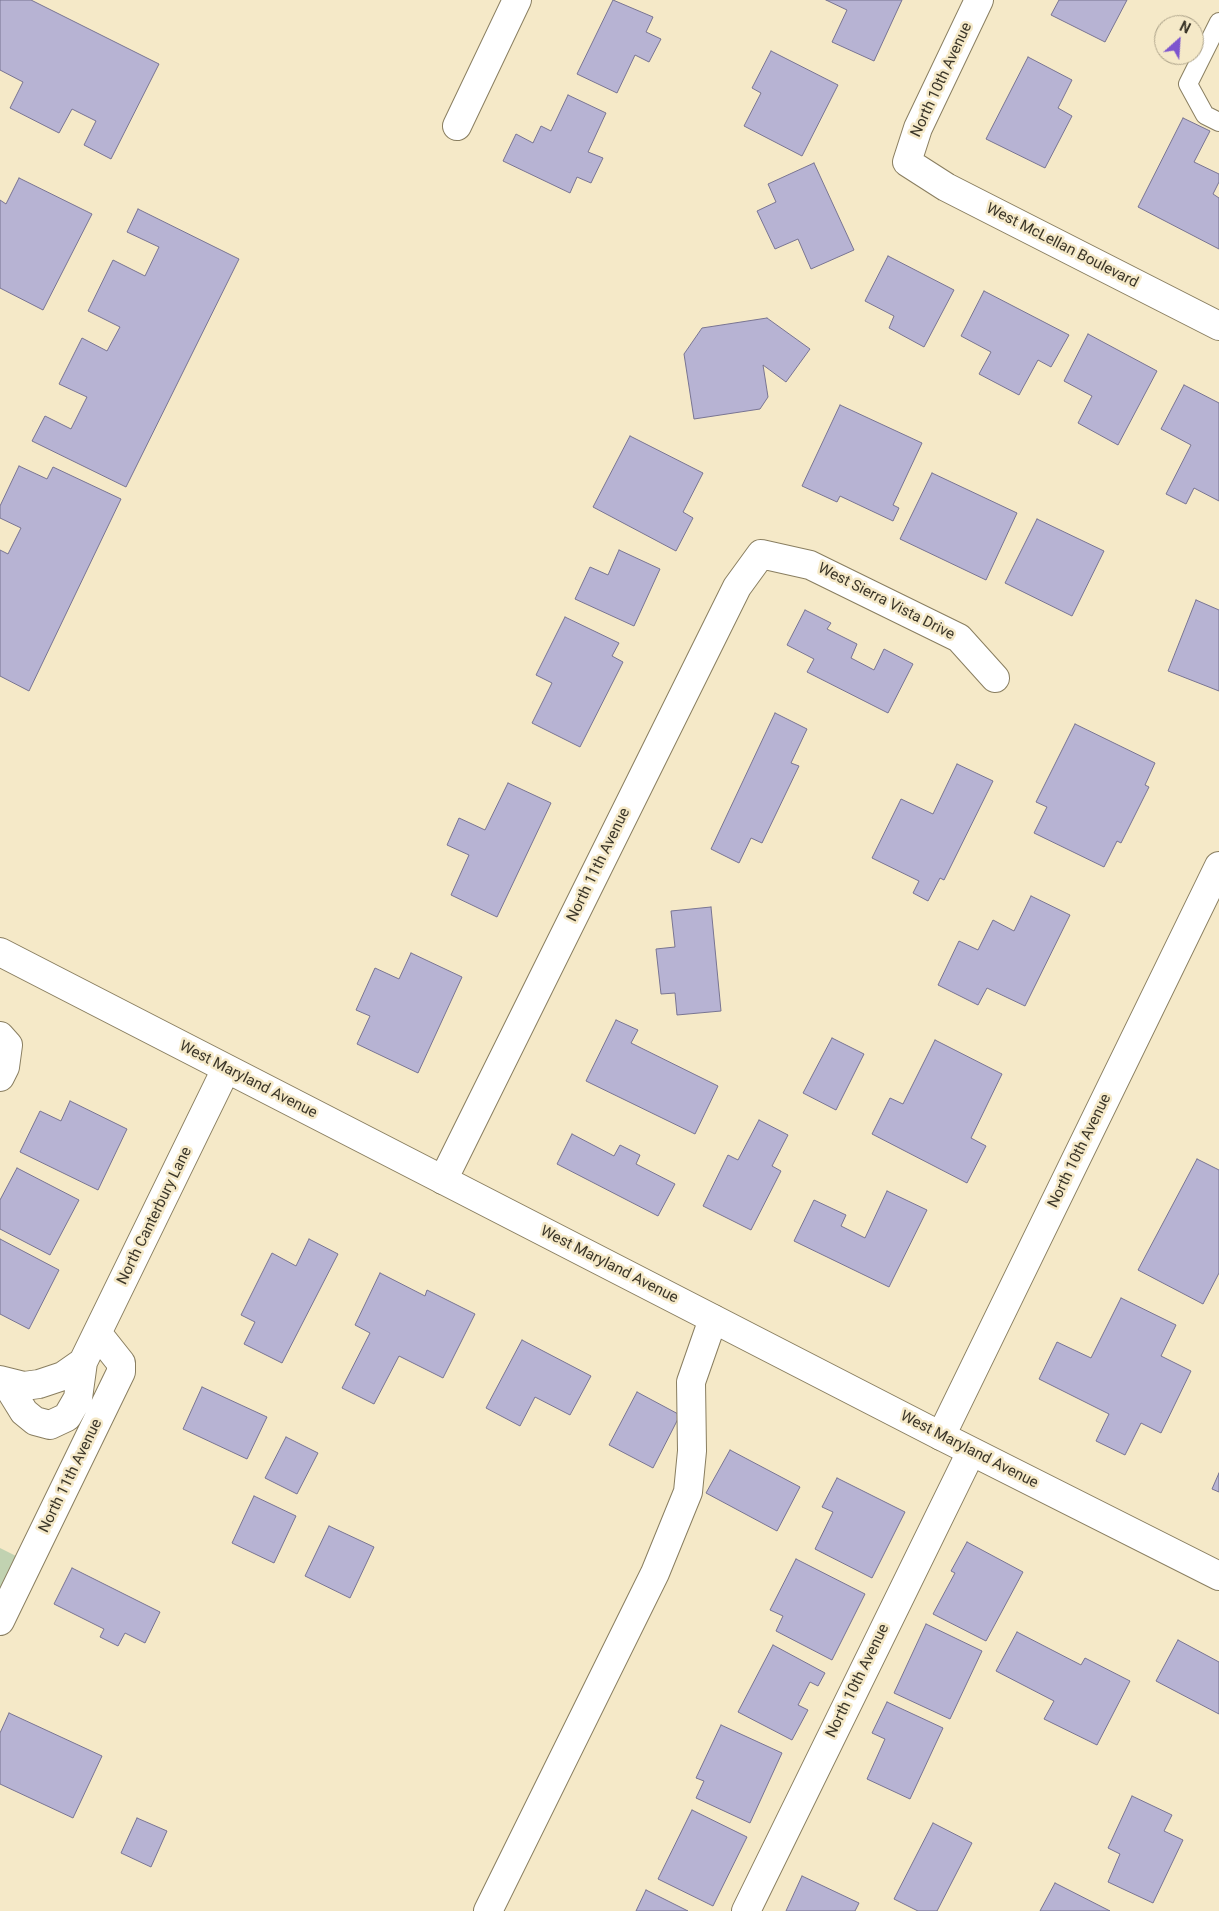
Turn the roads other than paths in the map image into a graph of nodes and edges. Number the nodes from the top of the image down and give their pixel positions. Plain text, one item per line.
1 (517, 0) edge
2 (979, 0) edge
3 (1219, 22) edge
4 (1219, 122) edge
5 (457, 126) dead end
6 (907, 162) joint
7 (1219, 326) edge
8 (761, 554) joint
9 (994, 678) dead end
10 (1219, 866) edge
11 (0, 952) edge
12 (4, 1040) edge
13 (226, 1069) junction
14 (0, 1077) edge
15 (443, 1180) junction
16 (713, 1319) junction
17 (98, 1334) junction
18 (83, 1362) junction
19 (3, 1382) edge
20 (941, 1436) junction
21 (971, 1452) junction
22 (1219, 1576) edge
23 (0, 1621) edge
24 (488, 1911) edge
25 (746, 1911) edge

1 - 5 street
2 - 6 street, North 10th Avenue
3 - 4 lane
6 - 7 street, West McLellan Boulevard
8 - 9 street, West Sierra Vista Drive
8 - 15 street, North 11th Avenue
10 - 20 street, North 10th Avenue
11 - 13 street, West Maryland Avenue
12 - 14 street
13 - 15 street, West Maryland Avenue
13 - 17 street, North Canterbury Lane
15 - 16 street, West Maryland Avenue
16 - 20 street, West Maryland Avenue
16 - 24 street
17 - 18 street, North Canterbury Lane
17 - 23 street, North 11th Avenue
18 - 19 street
18 - 19 street
20 - 21 street, West Maryland Avenue
21 - 22 street, West Maryland Avenue
21 - 25 street, North 10th Avenue

